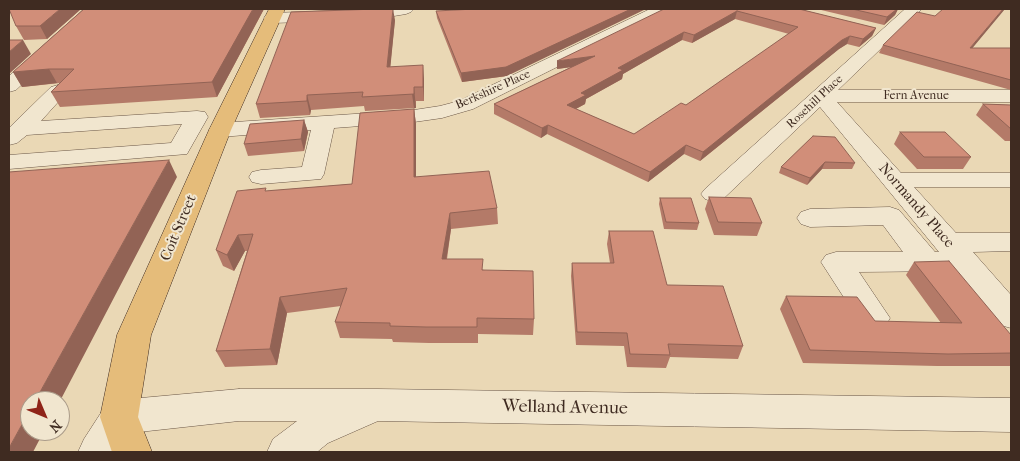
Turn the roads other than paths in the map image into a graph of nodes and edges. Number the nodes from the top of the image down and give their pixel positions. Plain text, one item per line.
1 (93, 9) edge
2 (406, 9) edge
3 (662, 9) edge
4 (914, 9) edge
5 (274, 14) edge
6 (53, 46) junction
7 (24, 47) edge
8 (9, 86) edge
9 (58, 91) edge
10 (821, 96) junction
11 (1011, 96) edge
12 (324, 123) junction
13 (220, 130) junction
14 (15, 133) edge
15 (9, 162) edge
16 (261, 177) dead end
17 (894, 180) junction
18 (1011, 180) edge
19 (714, 194) dead end
20 (810, 218) dead end
21 (1011, 242) edge
22 (946, 256) junction
23 (1011, 316) edge
24 (874, 318) edge
25 (378, 405) junction
26 (1011, 415) edge
27 (119, 418) junction
28 (98, 452) edge
29 (132, 452) edge
30 (286, 452) edge

1 - 6 street
2 - 5 street
3 - 12 street, Berkshire Place
4 - 10 street, Rosehill Place
5 - 13 main road, Coit Street
6 - 7 street
6 - 8 street
9 - 14 street
10 - 11 street, Fern Avenue
10 - 17 street, Normandy Place
10 - 19 street, Rosehill Place
12 - 13 street, Berkshire Place
12 - 16 street
13 - 27 main road, Coit Street
14 - 15 street
17 - 18 street
17 - 22 street, Normandy Place
20 - 22 street
21 - 22 street
22 - 23 street, Normandy Place
22 - 24 street
25 - 26 street, Welland Avenue
25 - 27 street, Welland Avenue
25 - 30 street
27 - 28 street, Coit Street
27 - 29 main road

